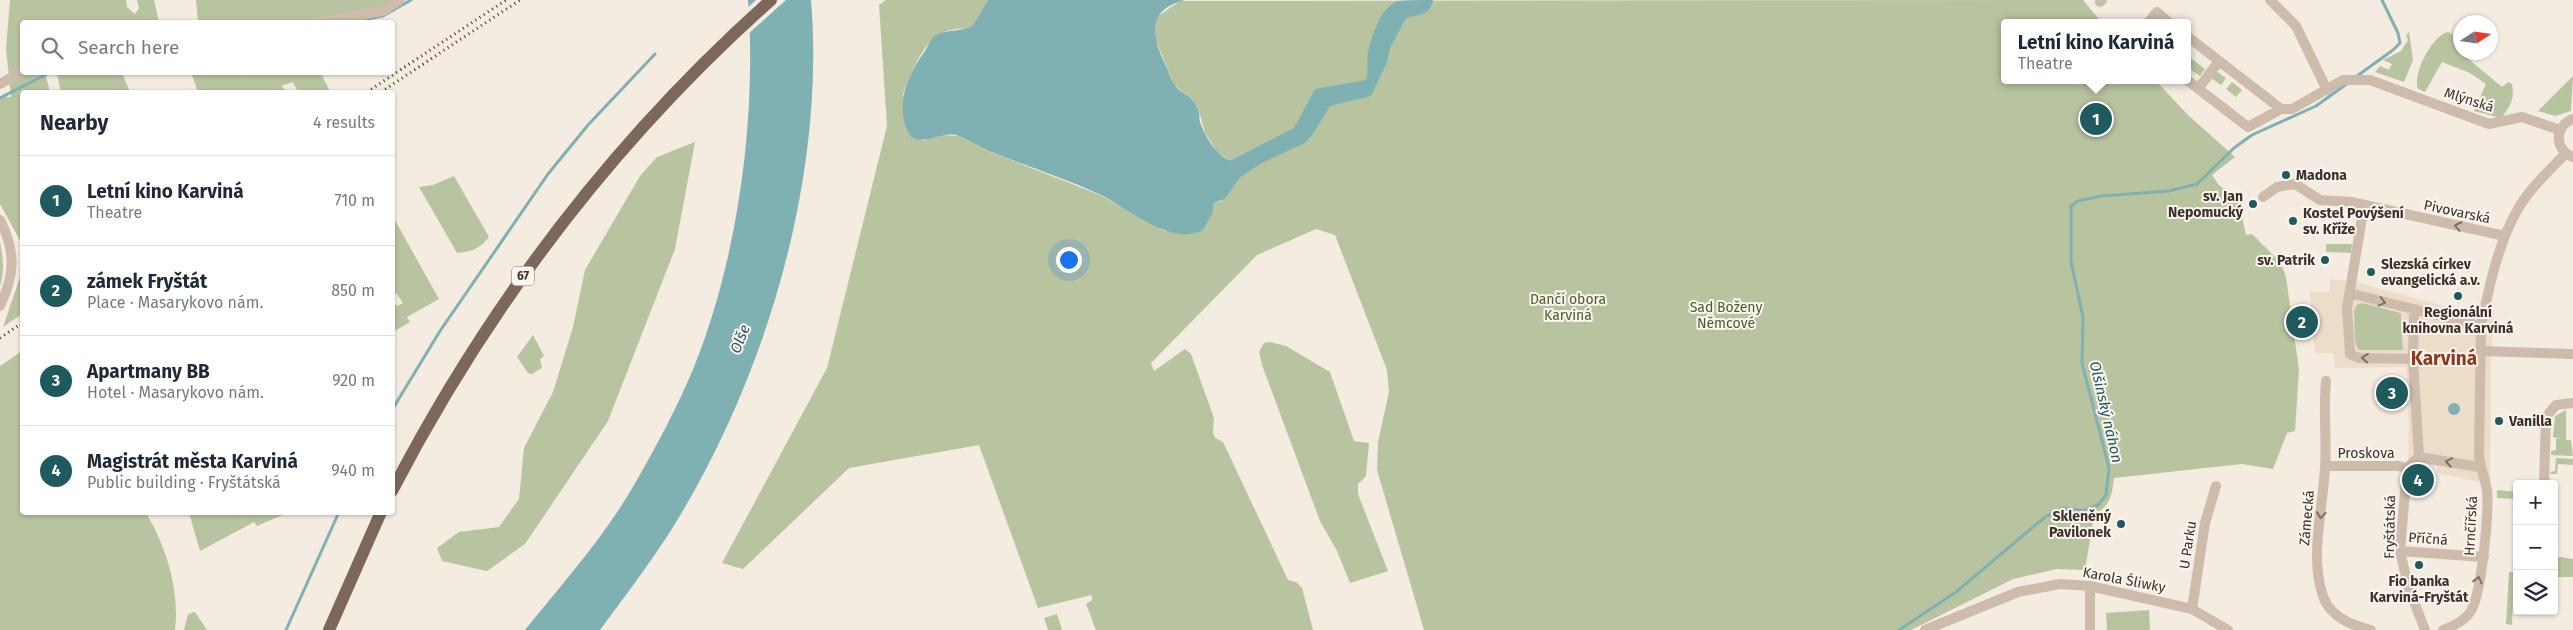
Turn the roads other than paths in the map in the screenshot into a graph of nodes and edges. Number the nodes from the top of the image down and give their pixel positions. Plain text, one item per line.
1 (400, 0) edge
2 (771, 0) edge
3 (2270, 0) edge
4 (2151, 19) edge
5 (2165, 19) edge
6 (331, 20) edge
7 (2191, 40) edge
8 (2219, 61) junction
9 (20, 72) edge
10 (2191, 83) edge
11 (0, 84) edge
12 (2198, 89) junction
13 (2327, 90) junction
14 (2281, 109) junction
15 (2573, 119) edge
16 (2560, 130) junction
17 (2569, 155) edge
18 (2263, 197) dead end
19 (2364, 206) junction
20 (0, 220) edge
21 (2505, 236) junction
22 (2349, 293) junction
23 (0, 306) edge
24 (2414, 311) junction
25 (2481, 326) junction
26 (2480, 351) junction
27 (2573, 354) edge
28 (2413, 359) junction
29 (2326, 380) dead end
30 (2573, 403) edge
31 (2419, 457) junction
32 (2326, 466) junction
33 (2479, 467) junction
34 (2407, 468) junction
35 (2544, 480) edge
36 (395, 486) edge
37 (2216, 486) dead end
38 (380, 515) edge
39 (2400, 551) junction
40 (2484, 557) junction
41 (2090, 586) junction
42 (2192, 609) junction
43 (329, 630) edge
44 (1926, 630) edge
45 (2090, 630) edge
46 (2228, 630) edge
47 (2371, 630) edge
48 (2425, 630) edge
49 (2443, 630) edge

1 - 6 street
2 - 36 main road, 67
3 - 13 street
4 - 5 street
7 - 8 street
8 - 12 street
8 - 14 street
9 - 11 street
10 - 12 street
12 - 14 street
13 - 14 street
13 - 16 street, Mlýnská
15 - 16 street
16 - 17 street
17 - 21 street, Hrnčířská
18 - 19 street, Pivovarská
21 -> 19 street, Pivovarská
19 - 22 street
20 - 23 street
21 - 25 street, Hrnčířská
22 -> 24 street
28 -> 22 street
24 - 25 street
24 - 28 street
25 - 26 street, Hrnčířská
26 - 27 street
26 - 33 street, Hrnčířská
28 - 31 street
29 - 32 street, Zámecká
30 - 35 street
33 -> 31 street
31 - 34 street
32 - 34 street, Proskova
32 -> 47 street, Zámecká
33 - 40 street, Hrnčířská
34 - 39 street, Fryštátská
37 - 42 street, U Parku
38 - 43 main road
39 - 40 street, Příčná
39 - 48 street, Fryštátská
49 -> 40 street, Hrnčířská
41 - 42 street, Karola Śliwky
41 - 44 street, Karola Śliwky
41 - 45 street
42 - 46 street, Karola Śliwky

